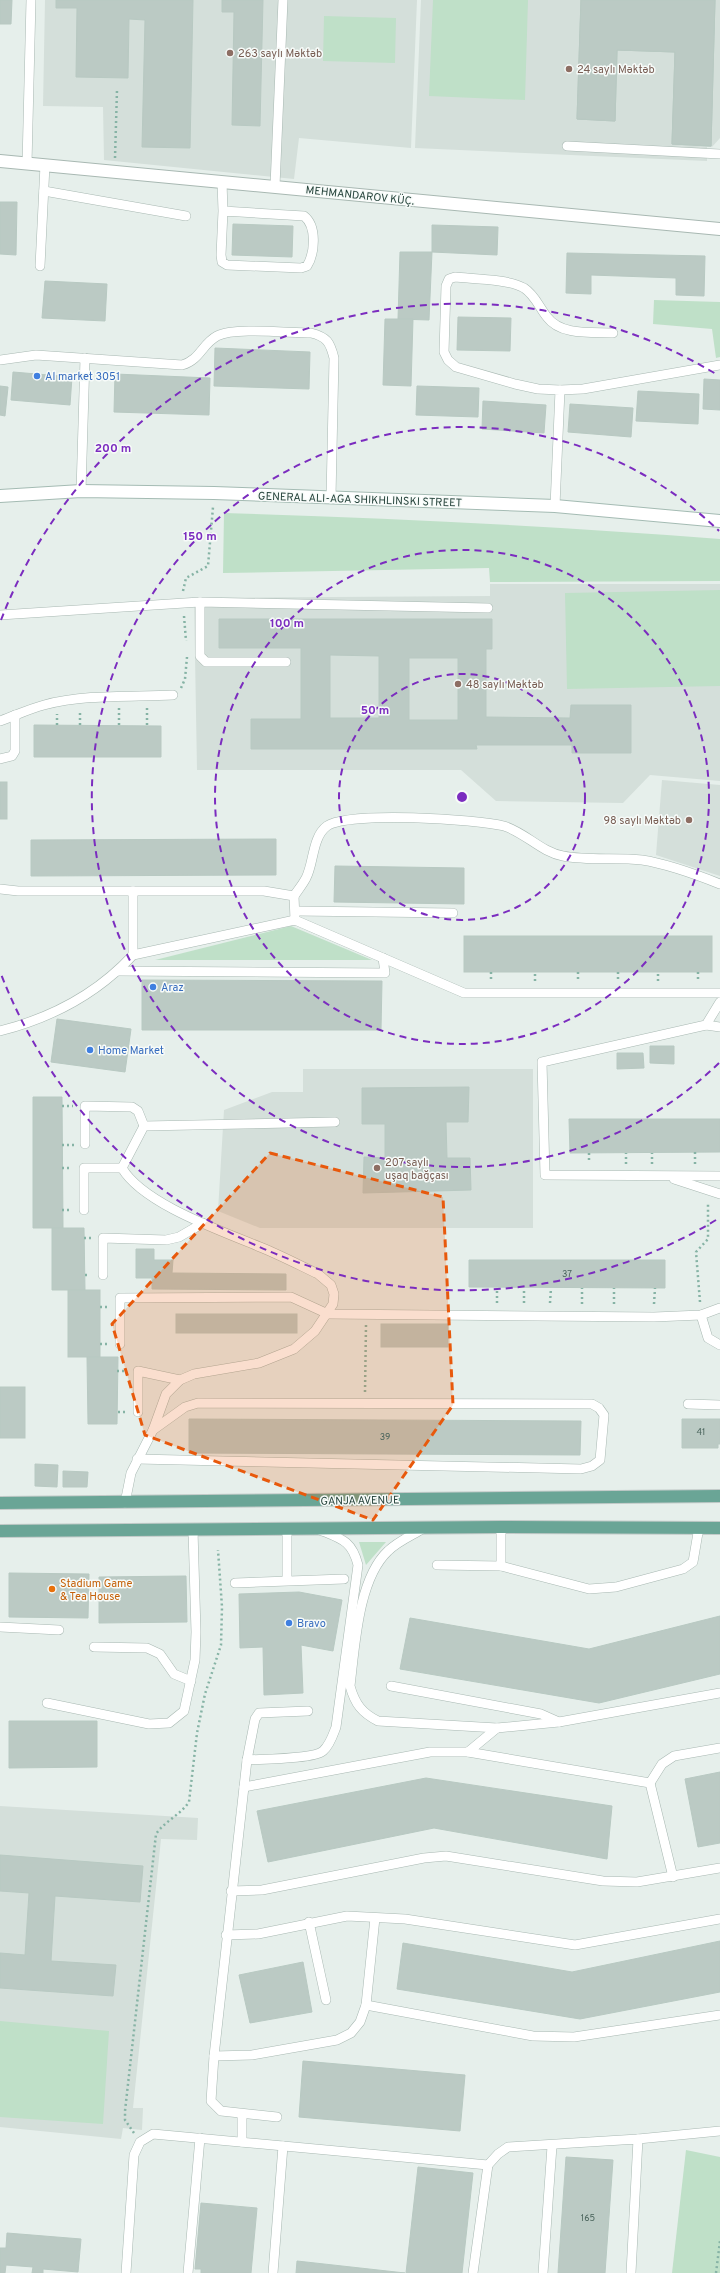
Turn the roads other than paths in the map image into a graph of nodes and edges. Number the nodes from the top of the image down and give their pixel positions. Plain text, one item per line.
1 (30, 0) edge
2 (283, 0) edge
3 (567, 146) dead end
4 (720, 154) edge
5 (0, 161) edge
6 (27, 164) junction
7 (45, 165) junction
8 (222, 182) junction
9 (275, 186) junction
10 (44, 191) junction
11 (223, 211) junction
12 (186, 216) dead end
13 (720, 229) edge
14 (40, 266) dead end
15 (613, 333) dead end
16 (85, 358) junction
17 (0, 360) edge
18 (720, 366) edge
19 (560, 390) junction
20 (81, 491) junction
21 (0, 496) edge
22 (331, 498) junction
23 (555, 506) junction
24 (720, 521) edge
25 (200, 602) junction
26 (488, 608) dead end
27 (0, 615) edge
28 (286, 662) dead end
29 (173, 695) dead end
30 (15, 715) junction
31 (0, 721) edge
32 (0, 759) edge
33 (720, 884) edge
34 (0, 889) edge
35 (133, 891) junction
36 (294, 896) junction
37 (453, 913) dead end
38 (295, 915) junction
39 (133, 955) junction
40 (383, 958) junction
41 (118, 971) junction
42 (720, 993) edge
43 (720, 1002) edge
44 (706, 1025) junction
45 (720, 1027) edge
46 (0, 1032) edge
47 (335, 1122) dead end
48 (144, 1126) junction
49 (85, 1144) dead end
50 (122, 1168) junction
51 (720, 1176) edge
52 (667, 1177) junction
53 (720, 1194) edge
54 (84, 1210) dead end
55 (203, 1223) junction
56 (103, 1275) dead end
57 (720, 1308) edge
58 (328, 1314) junction
59 (701, 1315) junction
60 (120, 1344) dead end
61 (720, 1345) edge
62 (180, 1380) junction
63 (688, 1404) dead end
64 (720, 1405) edge
65 (138, 1412) dead end
66 (153, 1430) junction
67 (137, 1459) junction
68 (720, 1496) edge
69 (125, 1503) junction
70 (0, 1504) edge
71 (501, 1527) junction
72 (699, 1527) junction
73 (424, 1528) junction
74 (720, 1528) edge
75 (193, 1530) junction
76 (287, 1530) junction
77 (318, 1530) junction
78 (0, 1531) edge
79 (437, 1565) dead end
80 (501, 1566) junction
81 (344, 1579) dead end
82 (287, 1580) junction
83 (235, 1583) dead end
84 (0, 1628) edge
85 (59, 1630) dead end
86 (94, 1647) dead end
87 (191, 1680) junction
88 (391, 1686) dead end
89 (720, 1694) edge
90 (46, 1703) dead end
91 (308, 1712) dead end
92 (559, 1722) junction
93 (497, 1728) junction
94 (720, 1748) edge
95 (468, 1752) junction
96 (247, 1760) junction
97 (650, 1783) junction
98 (244, 1787) junction
99 (720, 1868) edge
100 (673, 1877) junction
101 (231, 1891) junction
102 (375, 1918) junction
103 (720, 1919) edge
104 (309, 1922) junction
105 (226, 1935) junction
106 (326, 2000) dead end
107 (366, 2005) junction
108 (720, 2015) edge
109 (214, 2056) junction
110 (242, 2114) junction
111 (277, 2117) dead end
112 (720, 2131) edge
113 (200, 2138) junction
114 (638, 2139) junction
115 (242, 2142) junction
116 (283, 2146) junction
117 (552, 2146) junction
118 (488, 2165) junction
119 (126, 2273) edge
120 (188, 2273) edge
121 (273, 2273) edge
122 (473, 2273) edge
123 (542, 2273) edge
124 (631, 2273) edge

1 - 6 lane
2 - 9 lane
3 - 4 lane
5 - 6 street, MEHMANDAROV KÜÇ.
6 - 7 street, MEHMANDAROV KÜÇ.
7 - 8 street, MEHMANDAROV KÜÇ.
7 - 10 lane
8 - 9 street, MEHMANDAROV KÜÇ.
8 - 11 lane
9 - 13 street, MEHMANDAROV KÜÇ.
10 - 12 lane
10 - 14 lane
11 - 11 lane
15 - 19 lane
16 - 17 lane
16 - 20 lane
16 - 22 lane
18 - 19 lane
19 - 23 lane
20 - 21 street, GENERAL ALI-AGA SHIKHLINSKI STREET
20 - 22 street, GENERAL ALI-AGA SHIKHLINSKI STREET
22 - 23 street, GENERAL ALI-AGA SHIKHLINSKI STREET
23 - 24 street, GENERAL ALI-AGA SHIKHLINSKI STREET
25 - 26 lane
25 - 27 lane
25 - 28 lane
29 - 30 lane
30 - 31 lane
30 - 32 lane
33 - 36 lane
34 - 35 lane
35 - 36 lane
35 - 39 lane
36 - 38 lane
37 - 38 lane
38 - 39 lane
38 - 40 lane
39 - 41 lane
40 - 41 lane
40 - 42 lane
41 - 46 lane
43 - 44 lane
44 - 45 lane
44 - 52 lane
47 - 48 lane
48 - 49 lane
48 - 50 lane
50 - 54 lane
50 - 55 lane
51 - 52 lane
52 - 53 lane
55 - 56 lane
55 - 58 lane
57 - 59 lane
58 - 59 lane
58 - 60 lane
58 - 62 lane
59 - 61 lane
62 - 65 lane
62 - 66 lane
63 - 64 lane
66 - 67 lane
66 - 67 lane
67 - 69 lane
68 - 69 main road, GANJA AVENUE
69 - 70 main road, GANJA AVENUE
71 - 72 main road
71 - 73 main road
71 - 80 lane
72 - 74 main road
72 - 80 lane
73 - 77 main road
73 - 93 lane
75 - 76 main road
75 - 78 main road
75 - 87 lane
76 - 77 main road
76 - 82 lane
77 - 96 lane
79 - 80 lane
81 - 82 lane
82 - 83 lane
84 - 85 lane
86 - 87 lane
87 - 90 lane
88 - 92 lane
89 - 92 lane
91 - 96 lane
92 - 93 lane
93 - 95 lane
94 - 97 lane
95 - 97 lane
95 - 98 lane
96 - 98 lane
97 - 100 lane
98 - 101 lane
99 - 100 lane
100 - 101 lane
101 - 105 lane
102 - 103 lane
102 - 104 lane
102 - 107 lane
104 - 105 lane
104 - 106 lane
105 - 109 lane
107 - 108 lane
107 - 109 lane
109 - 110 lane
110 - 111 lane
110 - 115 lane
112 - 114 lane
113 - 115 lane
113 - 119 lane
113 - 120 lane
114 - 117 lane
114 - 124 lane
115 - 116 lane
116 - 118 lane
116 - 121 lane
117 - 118 lane
117 - 123 lane
118 - 122 lane

